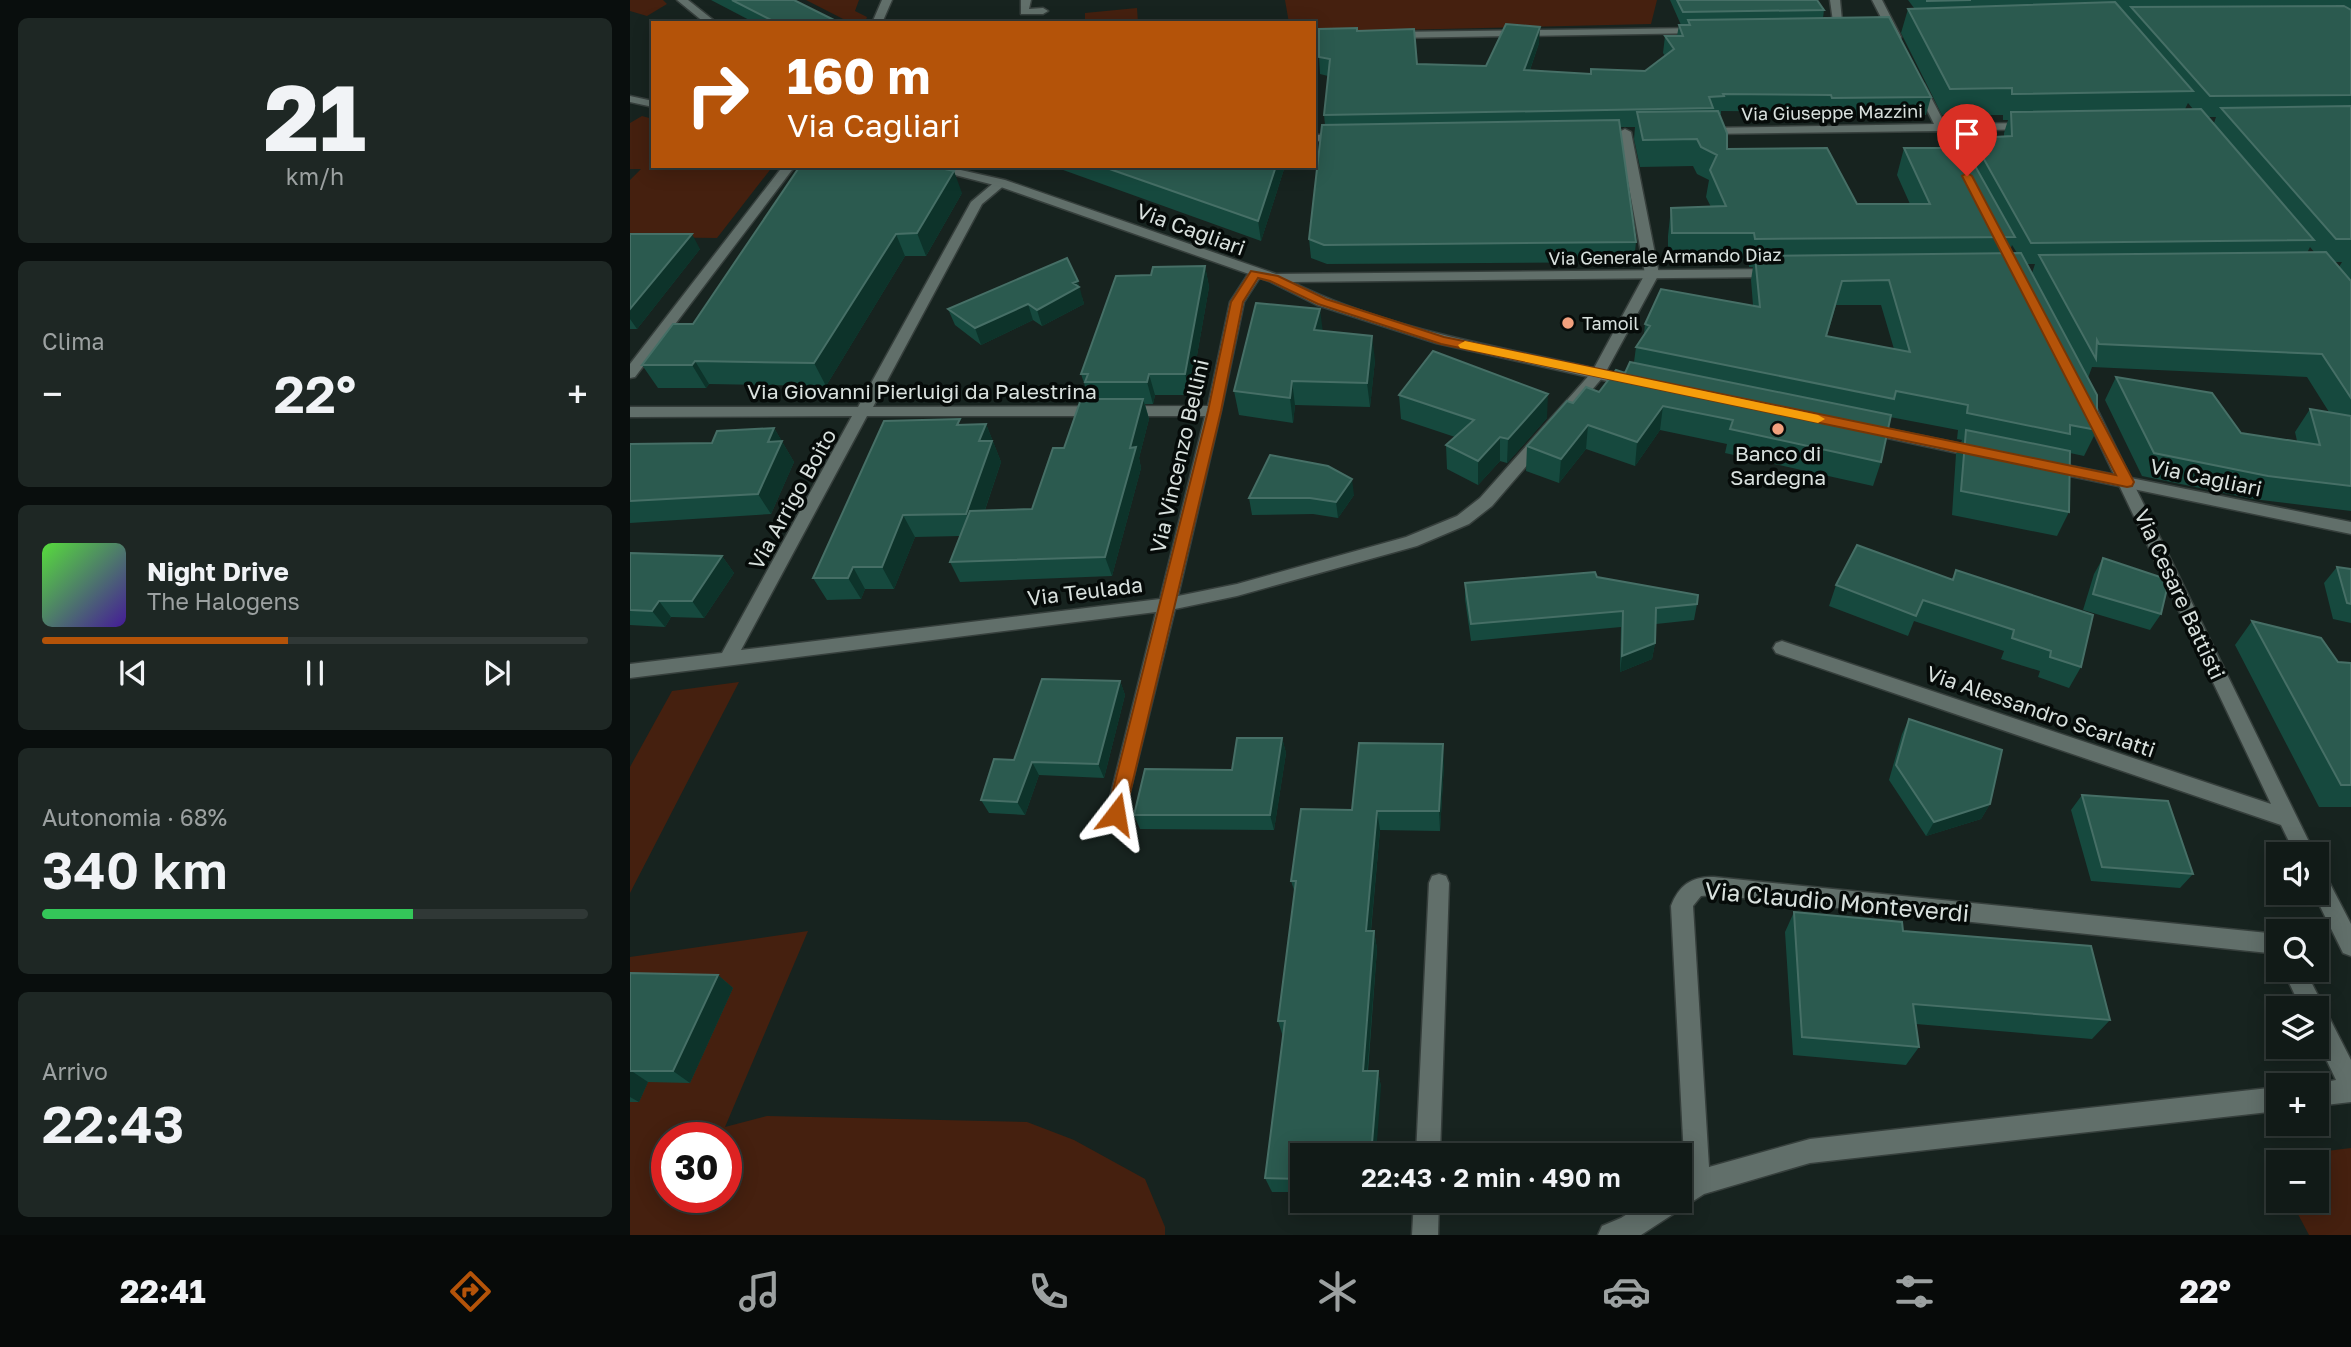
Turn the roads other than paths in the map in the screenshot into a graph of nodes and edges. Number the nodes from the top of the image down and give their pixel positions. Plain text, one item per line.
1 (682, 0) edge
2 (887, 0) edge
3 (1026, 0) edge
4 (1835, 0) edge
5 (1877, 0) edge
6 (1043, 11) dead end
7 (709, 21) edge
8 (878, 21) edge
9 (1825, 29) edge
10 (1839, 29) junction
11 (1853, 29) edge
12 (1714, 31) edge
13 (1357, 36) edge
14 (1383, 36) edge
15 (1316, 37) edge
16 (1901, 47) edge
17 (1913, 71) edge
18 (630, 99) edge
19 (651, 104) edge
20 (2047, 126) edge
21 (1940, 128) junction
22 (1694, 131) edge
23 (1625, 132) edge
24 (1355, 137) edge
25 (1316, 138) edge
26 (787, 168) edge
27 (934, 168) edge
28 (958, 168) edge
29 (984, 168) edge
30 (947, 171) junction
31 (1969, 180) edge
32 (1002, 183) junction
33 (1794, 272) edge
34 (1255, 274) junction
35 (1652, 274) junction
36 (1273, 278) junction
37 (630, 374) edge
38 (1598, 374) junction
39 (1652, 385) edge
40 (2081, 393) edge
41 (864, 411) junction
42 (1214, 411) junction
43 (630, 412) edge
44 (1855, 427) edge
45 (2002, 457) edge
46 (2029, 463) edge
47 (2127, 482) junction
48 (2351, 528) edge
49 (1168, 604) junction
50 (1782, 648) dead end
51 (728, 658) junction
52 (630, 671) edge
53 (1116, 814) dead end
54 (2286, 818) junction
55 (2299, 842) edge
56 (1438, 883) dead end
57 (2329, 903) edge
58 (2266, 943) edge
59 (2351, 946) edge
60 (2329, 1040) edge
61 (2351, 1085) edge
62 (2351, 1090) edge
63 (2329, 1093) edge
64 (2266, 1100) edge
65 (1428, 1143) edge
66 (1688, 1143) edge
67 (1692, 1188) edge
68 (1426, 1213) edge
69 (1652, 1213) edge
70 (1425, 1235) edge
71 (1611, 1235) edge

1 - 7 street
2 - 8 street
3 - 6 street
4 - 10 street
5 - 16 street
9 - 10 street
10 - 11 street
12 - 14 street
13 - 15 street
17 - 21 street
18 - 19 street
20 - 21 street, Via Giuseppe Mazzini
21 - 22 street, Via Giuseppe Mazzini
21 - 31 street
23 - 35 street
24 - 25 street
26 - 37 street
27 - 30 street, Via Cagliari
28 - 30 street, Via Cagliari
29 - 32 street, Via Cagliari
30 - 32 street, Via Cagliari
32 - 34 street, Via Cagliari
32 - 41 street, Via Arrigo Boito
33 - 35 street, Via Generale Armando Diaz
34 - 36 street, Via Cagliari
34 - 42 street, Via Vincenzo Bellini
35 - 36 street, Via Generale Armando Diaz
35 - 38 street, Via Teulada
36 - 38 street, Via Cagliari
38 - 39 street, Via Cagliari
38 - 49 street, Via Teulada
40 - 47 street, Via Cesare Battisti
41 - 42 street, Via Giovanni Pierluigi da Palestrina
41 - 43 street, Via Giovanni Pierluigi da Palestrina
41 - 51 street, Via Arrigo Boito
42 - 49 street, Via Vincenzo Bellini
44 - 45 street
46 - 47 street, Via Cagliari
47 - 48 street, Via Cagliari
47 - 54 street, Via Cesare Battisti
49 - 51 street, Via Teulada
49 - 53 street, Via Vincenzo Bellini
50 - 54 street, Via Alessandro Scarlatti
51 - 52 street, Via Teulada
54 - 55 street, Via Cesare Battisti
56 - 65 street
57 - 59 street
58 - 66 street, Via Claudio Monteverdi
60 - 61 street
62 - 63 street
64 - 67 street, Via Claudio Monteverdi
68 - 70 street
69 - 71 street

